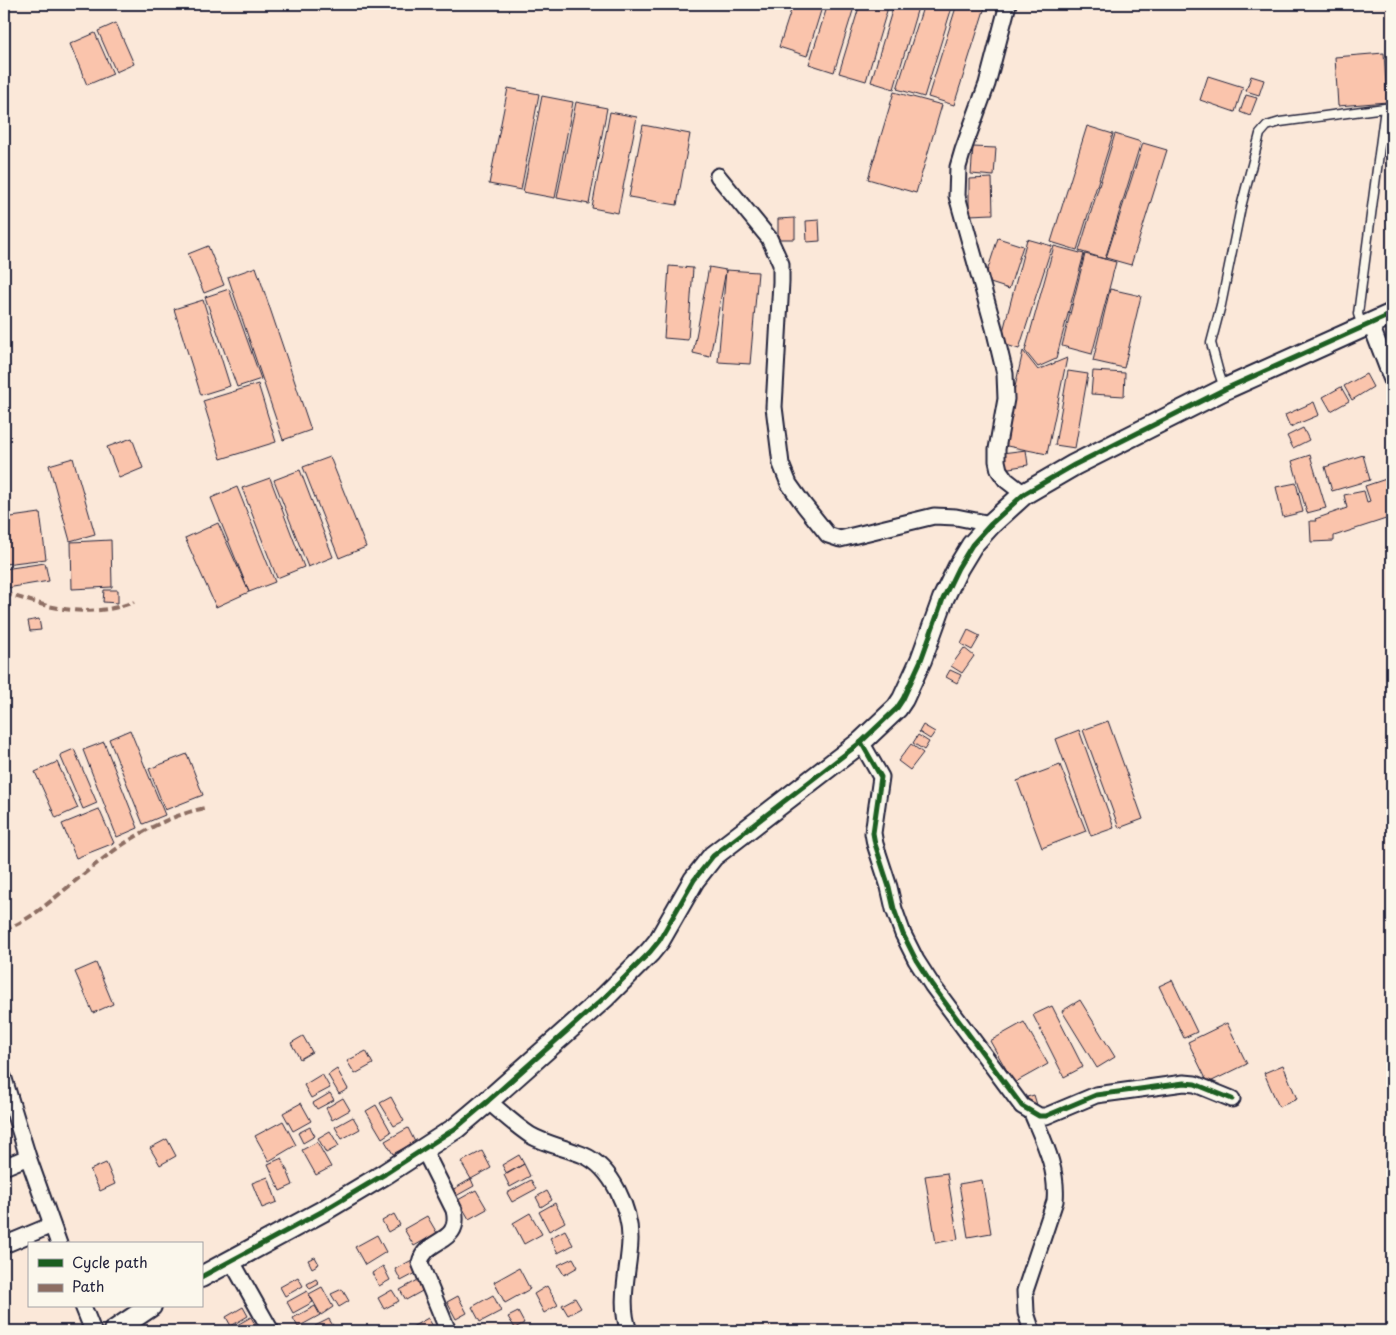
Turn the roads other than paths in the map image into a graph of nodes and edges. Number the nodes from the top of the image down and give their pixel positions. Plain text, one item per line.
1 (1008, 4) edge
2 (1389, 108) edge
3 (718, 176) dead end
4 (1392, 314) edge
5 (1367, 326) junction
6 (1392, 380) edge
7 (1225, 389) junction
8 (1024, 494) junction
9 (991, 524) junction
10 (861, 742) junction
11 (4, 1079) edge
12 (1232, 1099) dead end
13 (488, 1101) junction
14 (1032, 1113) junction
15 (424, 1150) junction
16 (28, 1157) junction
17 (4, 1167) edge
18 (52, 1224) junction
19 (58, 1242) edge
20 (4, 1245) edge
21 (231, 1260) junction
22 (202, 1276) edge
23 (84, 1308) edge
24 (149, 1308) edge
25 (123, 1329) edge
26 (93, 1331) edge
27 (271, 1331) edge
28 (448, 1331) edge
29 (629, 1331) edge
30 (1032, 1331) edge

1 - 8 street
2 - 5 lane
2 - 7 lane
3 - 9 street
4 - 5 street
5 - 6 street
5 - 7 street
7 - 8 street
8 - 9 street
9 - 10 street
10 - 13 street
10 - 14 street
11 - 16 street
12 - 14 street
13 - 15 street
13 - 29 street
14 - 30 street
15 - 21 street
15 - 28 street
16 - 17 street
16 - 18 street
18 - 19 street
18 - 20 street
21 - 22 street
21 - 27 street
23 - 26 street
24 - 25 street

